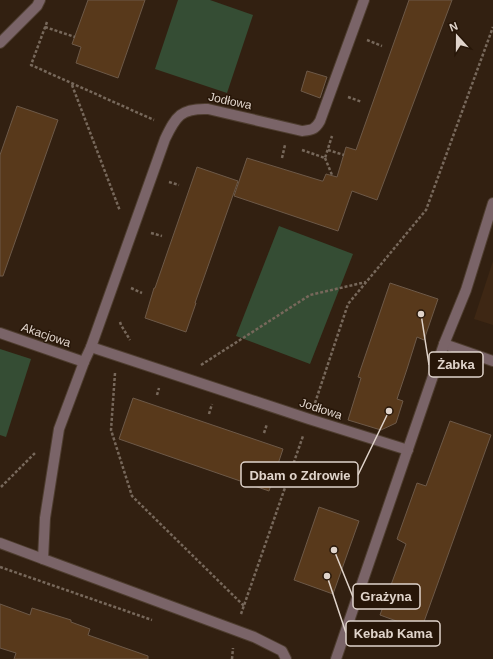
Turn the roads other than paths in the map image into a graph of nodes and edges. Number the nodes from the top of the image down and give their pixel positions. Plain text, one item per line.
1 (40, 0) edge
2 (364, 0) edge
3 (0, 43) edge
4 (493, 203) edge
5 (0, 333) edge
6 (444, 344) junction
7 (91, 347) junction
8 (493, 361) edge
9 (84, 362) junction
10 (408, 450) junction
11 (0, 543) edge
12 (43, 559) junction
13 (286, 659) edge
14 (336, 659) edge

1 - 3 street
2 - 7 street, Jodłowa
4 - 6 street
5 - 9 street, Akacjowa
6 - 8 street
6 - 10 street
7 - 9 street, Jodłowa
7 - 10 street, Jodłowa
9 - 12 street, Jodłowa
10 - 14 street
11 - 12 street
12 - 13 street

